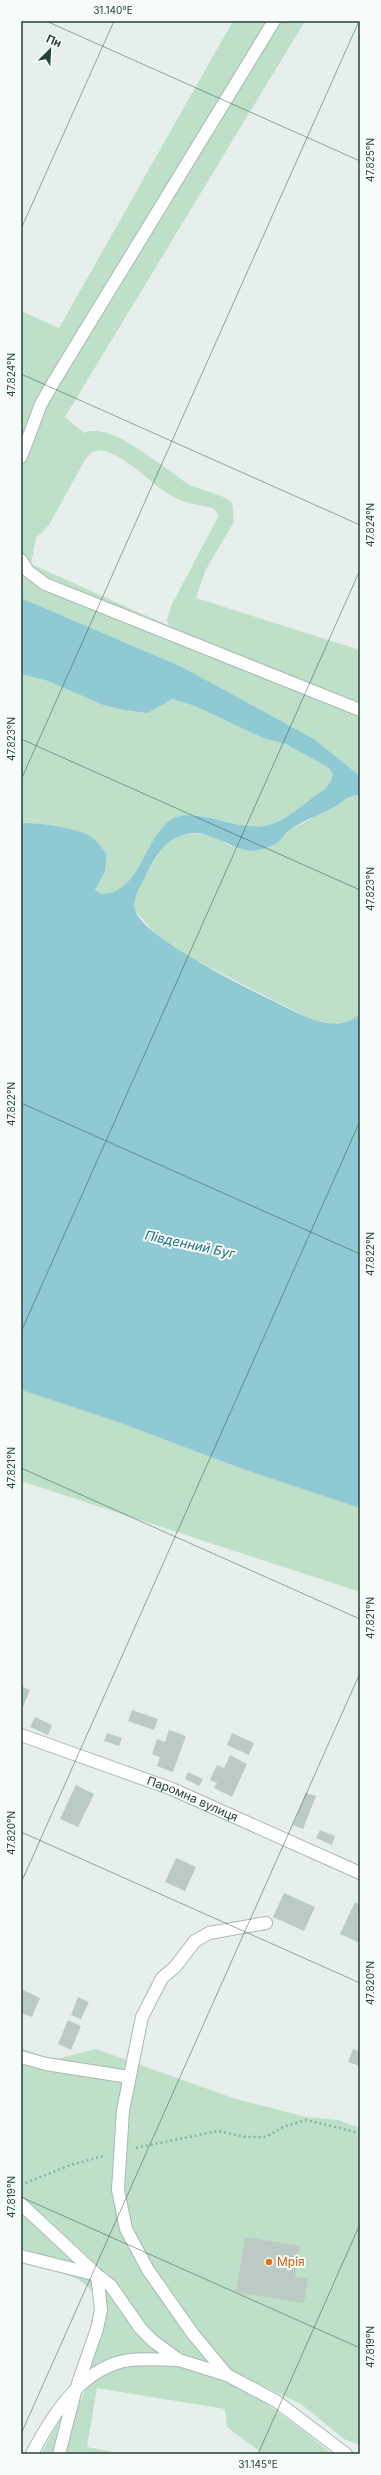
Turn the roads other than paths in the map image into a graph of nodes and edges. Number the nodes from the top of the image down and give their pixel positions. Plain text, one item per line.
1 (274, 21) edge
2 (21, 457) edge
3 (21, 560) edge
4 (360, 710) edge
5 (21, 1735) edge
6 (360, 1873) edge
7 (266, 1923) dead end
8 (21, 2057) edge
9 (129, 2077) junction
10 (21, 2204) edge
11 (21, 2256) edge
12 (97, 2276) junction
13 (179, 2360) junction
14 (227, 2375) junction
15 (75, 2392) junction
16 (32, 2454) edge
17 (59, 2454) edge
18 (346, 2454) edge

1 - 2 street
3 - 4 street
5 - 6 street, Паромна вулиця
7 - 9 street
8 - 9 street
9 - 14 street
10 - 12 street
11 - 12 street
12 - 13 street
12 - 15 street
13 - 14 street
13 - 15 street
14 - 18 street
15 - 16 street
15 - 17 street

